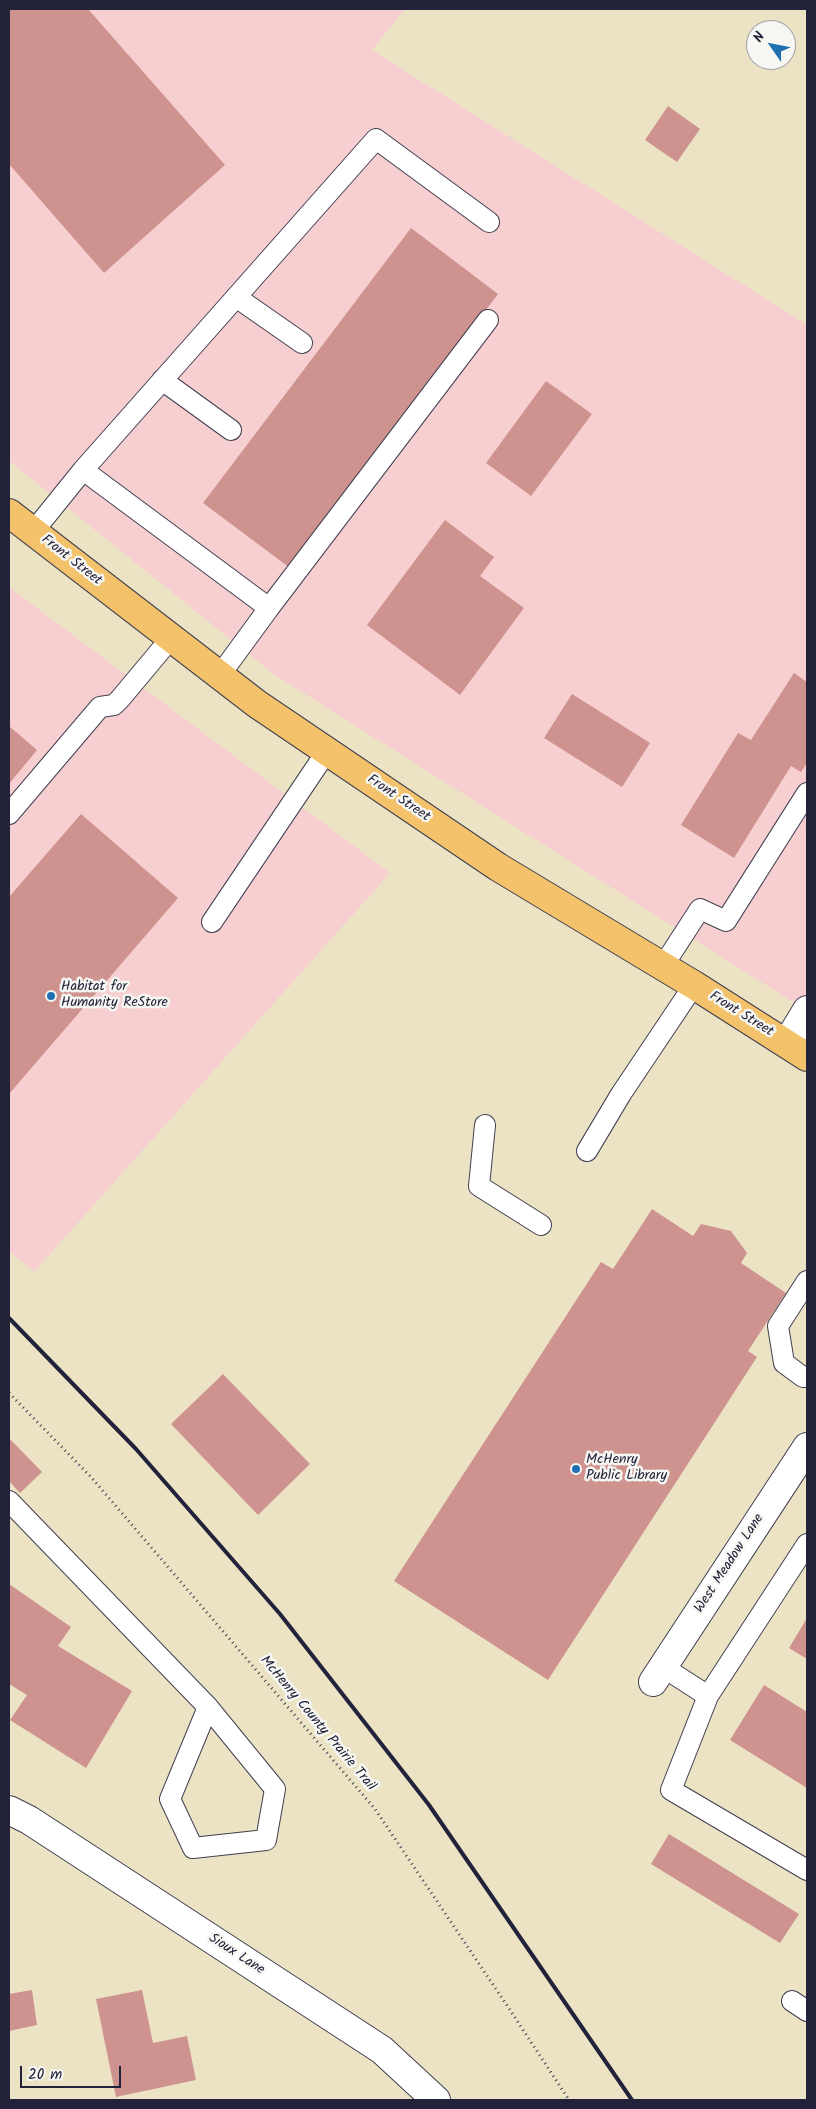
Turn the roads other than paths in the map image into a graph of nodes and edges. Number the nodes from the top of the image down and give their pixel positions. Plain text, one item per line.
1 (489, 222) dead end
2 (236, 297) junction
3 (488, 320) dead end
4 (302, 343) dead end
5 (162, 380) junction
6 (231, 430) dead end
7 (83, 470) junction
8 (9, 513) edge
9 (33, 532) junction
10 (269, 608) junction
11 (171, 638) junction
12 (220, 675) junction
13 (327, 751) junction
14 (807, 793) edge
15 (9, 814) edge
16 (212, 922) dead end
17 (663, 966) junction
18 (694, 985) junction
19 (807, 1010) edge
20 (797, 1050) edge
21 (485, 1125) dead end
22 (587, 1151) dead end
23 (541, 1225) dead end
24 (807, 1281) edge
25 (807, 1377) edge
26 (807, 1447) edge
27 (9, 1500) edge
28 (807, 1544) edge
29 (658, 1675) joint
30 (708, 1696) junction
31 (208, 1707) junction
32 (19, 1815) edge
33 (807, 1870) edge
34 (436, 2100) edge

1 - 2 lane
2 - 4 lane
2 - 5 lane
3 - 10 lane
5 - 6 lane
5 - 7 lane
7 - 9 lane
7 - 10 lane
8 - 9 main road, Front Street
9 - 11 main road, Front Street
10 - 12 lane
11 - 12 main road, Front Street
11 - 15 lane
12 - 13 main road, Front Street
13 - 16 lane
13 - 17 main road, Front Street
14 - 17 lane
17 - 18 main road, Front Street
18 - 20 main road, Front Street
18 - 22 lane
19 - 20 street
21 - 23 lane
24 - 25 lane
26 - 29 street, West Meadow Lane
27 - 31 lane
28 - 30 lane
29 - 30 lane
30 - 33 lane
31 - 31 lane
32 - 34 street, Sioux Lane

